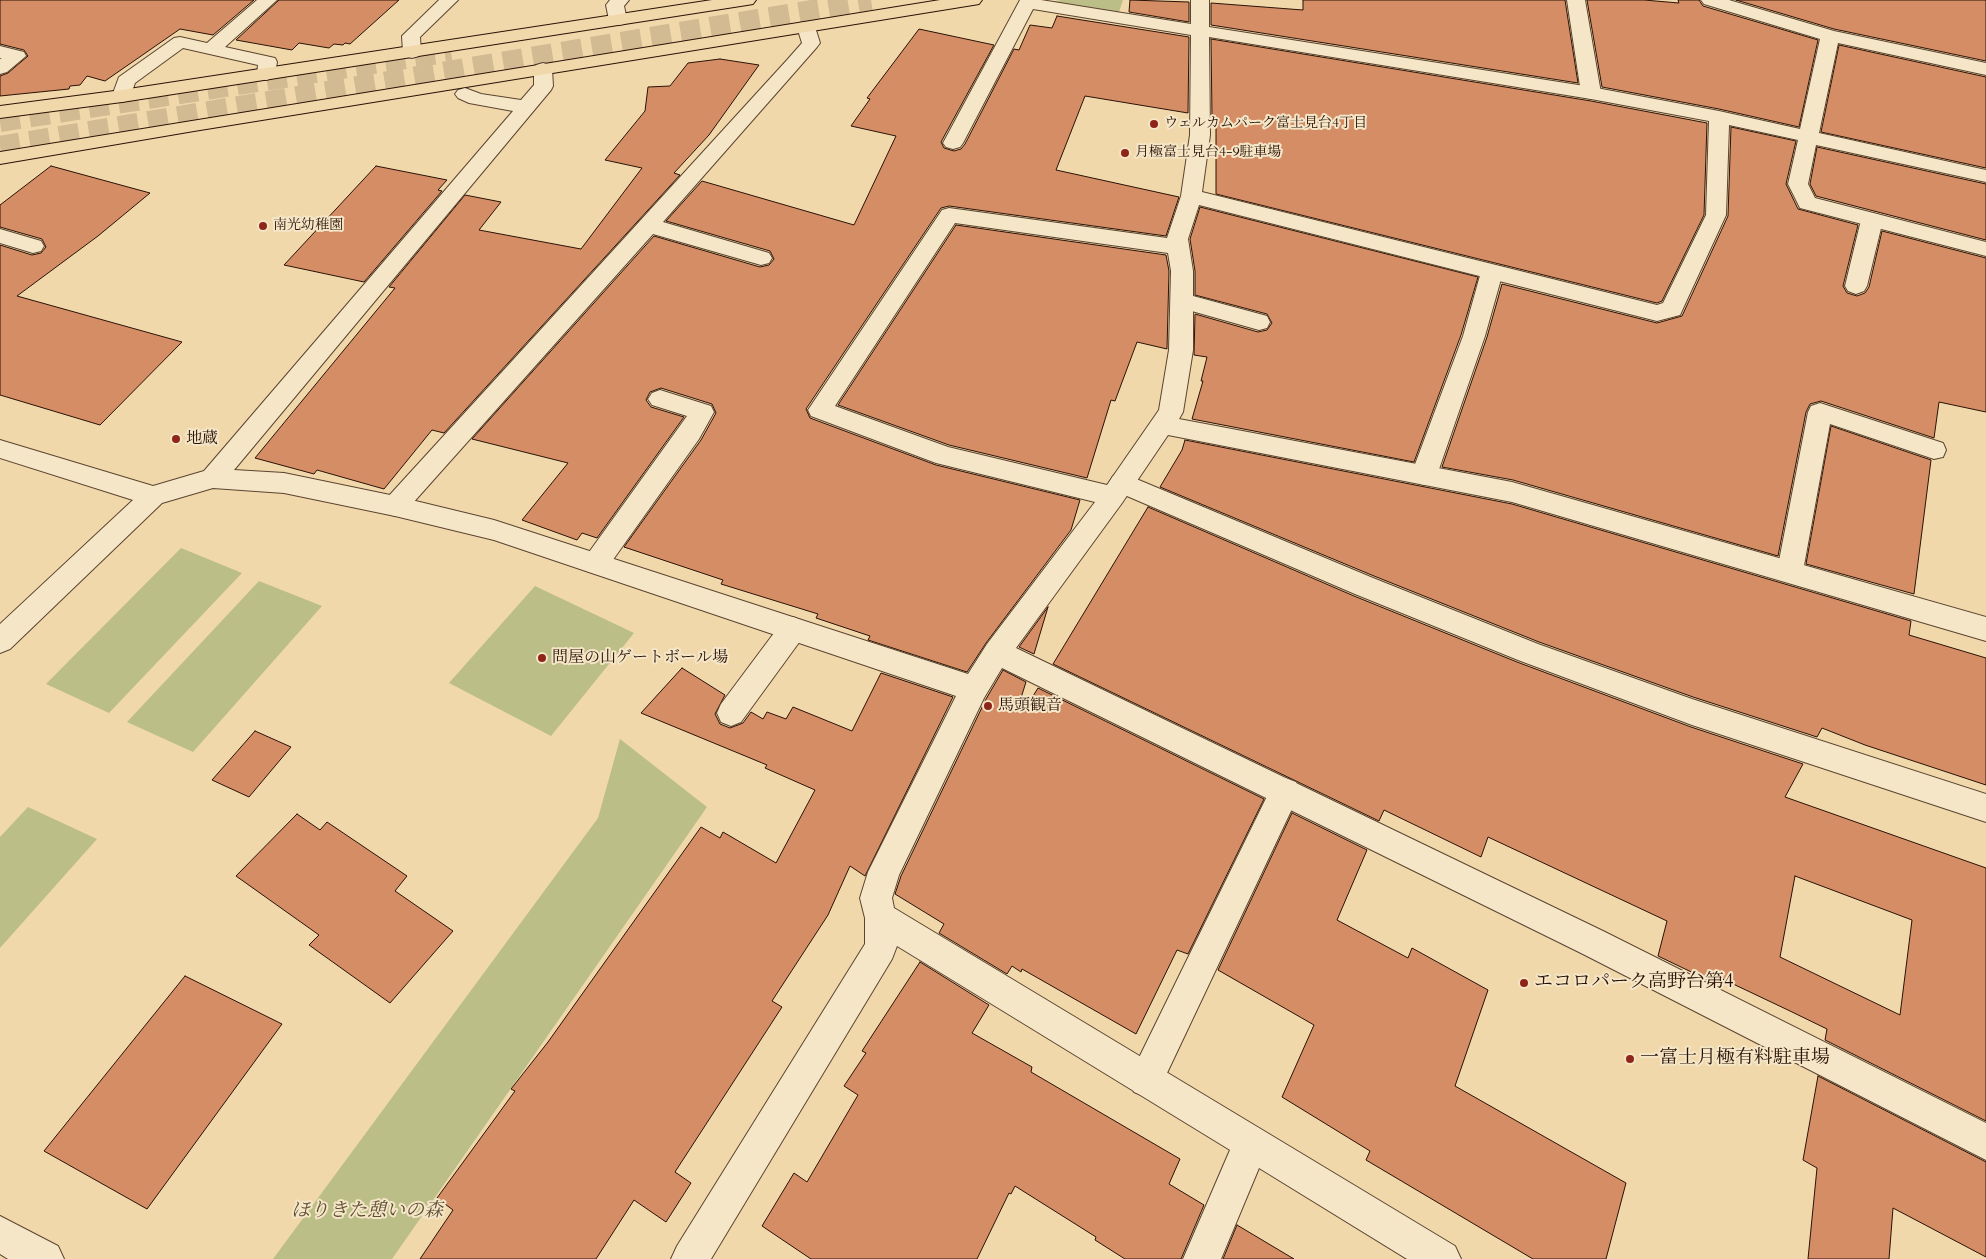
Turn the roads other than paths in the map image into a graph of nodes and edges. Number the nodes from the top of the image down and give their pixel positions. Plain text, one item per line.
1 (268, 0) edge
2 (448, 0) edge
3 (620, 0) edge
4 (747, 0) edge
5 (973, 0) edge
6 (1200, 0) edge
7 (1576, 0) edge
8 (1710, 0) edge
9 (1026, 1) edge
10 (618, 20) junction
11 (806, 27) junction
12 (1200, 29) junction
13 (1830, 36) junction
14 (212, 48) junction
15 (0, 52) edge
16 (412, 52) junction
17 (0, 68) edge
18 (543, 69) junction
19 (1986, 69) edge
20 (266, 74) junction
21 (1591, 93) junction
22 (465, 94) dead end
23 (122, 96) junction
24 (526, 107) junction
25 (0, 112) edge
26 (1719, 117) junction
27 (1808, 137) junction
28 (953, 143) dead end
29 (0, 158) edge
30 (1986, 176) edge
31 (1191, 196) junction
32 (1872, 220) junction
33 (648, 225) junction
34 (0, 236) edge
35 (33, 246) dead end
36 (1178, 247) junction
37 (1986, 248) edge
38 (761, 258) dead end
39 (1492, 272) junction
40 (1856, 286) dead end
41 (1182, 301) junction
42 (1259, 322) dead end
43 (660, 399) dead end
44 (1162, 425) junction
45 (0, 449) edge
46 (1934, 450) dead end
47 (1424, 475) junction
48 (213, 478) junction
49 (1118, 489) junction
50 (153, 496) junction
51 (394, 506) junction
52 (596, 563) junction
53 (1790, 571) junction
54 (793, 629) junction
55 (1986, 629) edge
56 (0, 642) edge
57 (997, 652) junction
58 (974, 689) junction
59 (731, 713) dead end
60 (1285, 792) junction
61 (1986, 808) edge
62 (881, 918) junction
63 (1146, 1080) junction
64 (1986, 1142) edge
65 (1251, 1143) junction
66 (0, 1234) edge
67 (45, 1259) edge
68 (690, 1259) edge
69 (1202, 1259) edge
70 (1442, 1259) edge

1 - 14 street
2 - 16 street
3 - 10 street
4 - 10 main road
5 - 11 main road
6 - 12 street
7 - 21 street
8 - 13 street
9 - 12 street
9 - 28 street
10 - 16 main road
11 - 18 main road
11 - 33 street
12 - 21 street
12 - 31 street
13 - 19 street
13 - 27 street
14 - 20 street
14 - 23 street
15 - 17 street
16 - 20 main road
18 - 24 street
18 - 29 main road
20 - 23 main road
21 - 26 street
22 - 24 street
23 - 25 main road
24 - 48 street
26 - 27 street
26 - 39 street
27 - 30 street
27 - 32 street
31 - 36 street
31 - 39 street
32 - 37 street
32 - 40 street
33 - 38 street
33 - 51 street
34 - 35 street
36 - 41 street
36 - 49 street
39 - 47 street
41 - 42 street
41 - 44 street
43 - 52 street
44 - 47 street
44 - 49 street
45 - 50 street
46 - 53 street
47 - 53 street
48 - 50 street
48 - 51 street
49 - 57 street
49 - 61 street
50 - 56 street
51 - 52 street
52 - 54 street
53 - 55 street
54 - 58 street
54 - 59 street
57 - 58 street
57 - 60 street
58 - 62 street
60 - 63 street
60 - 64 street
62 - 63 street
62 - 68 street
63 - 65 street
65 - 69 street
65 - 70 street
66 - 67 street

